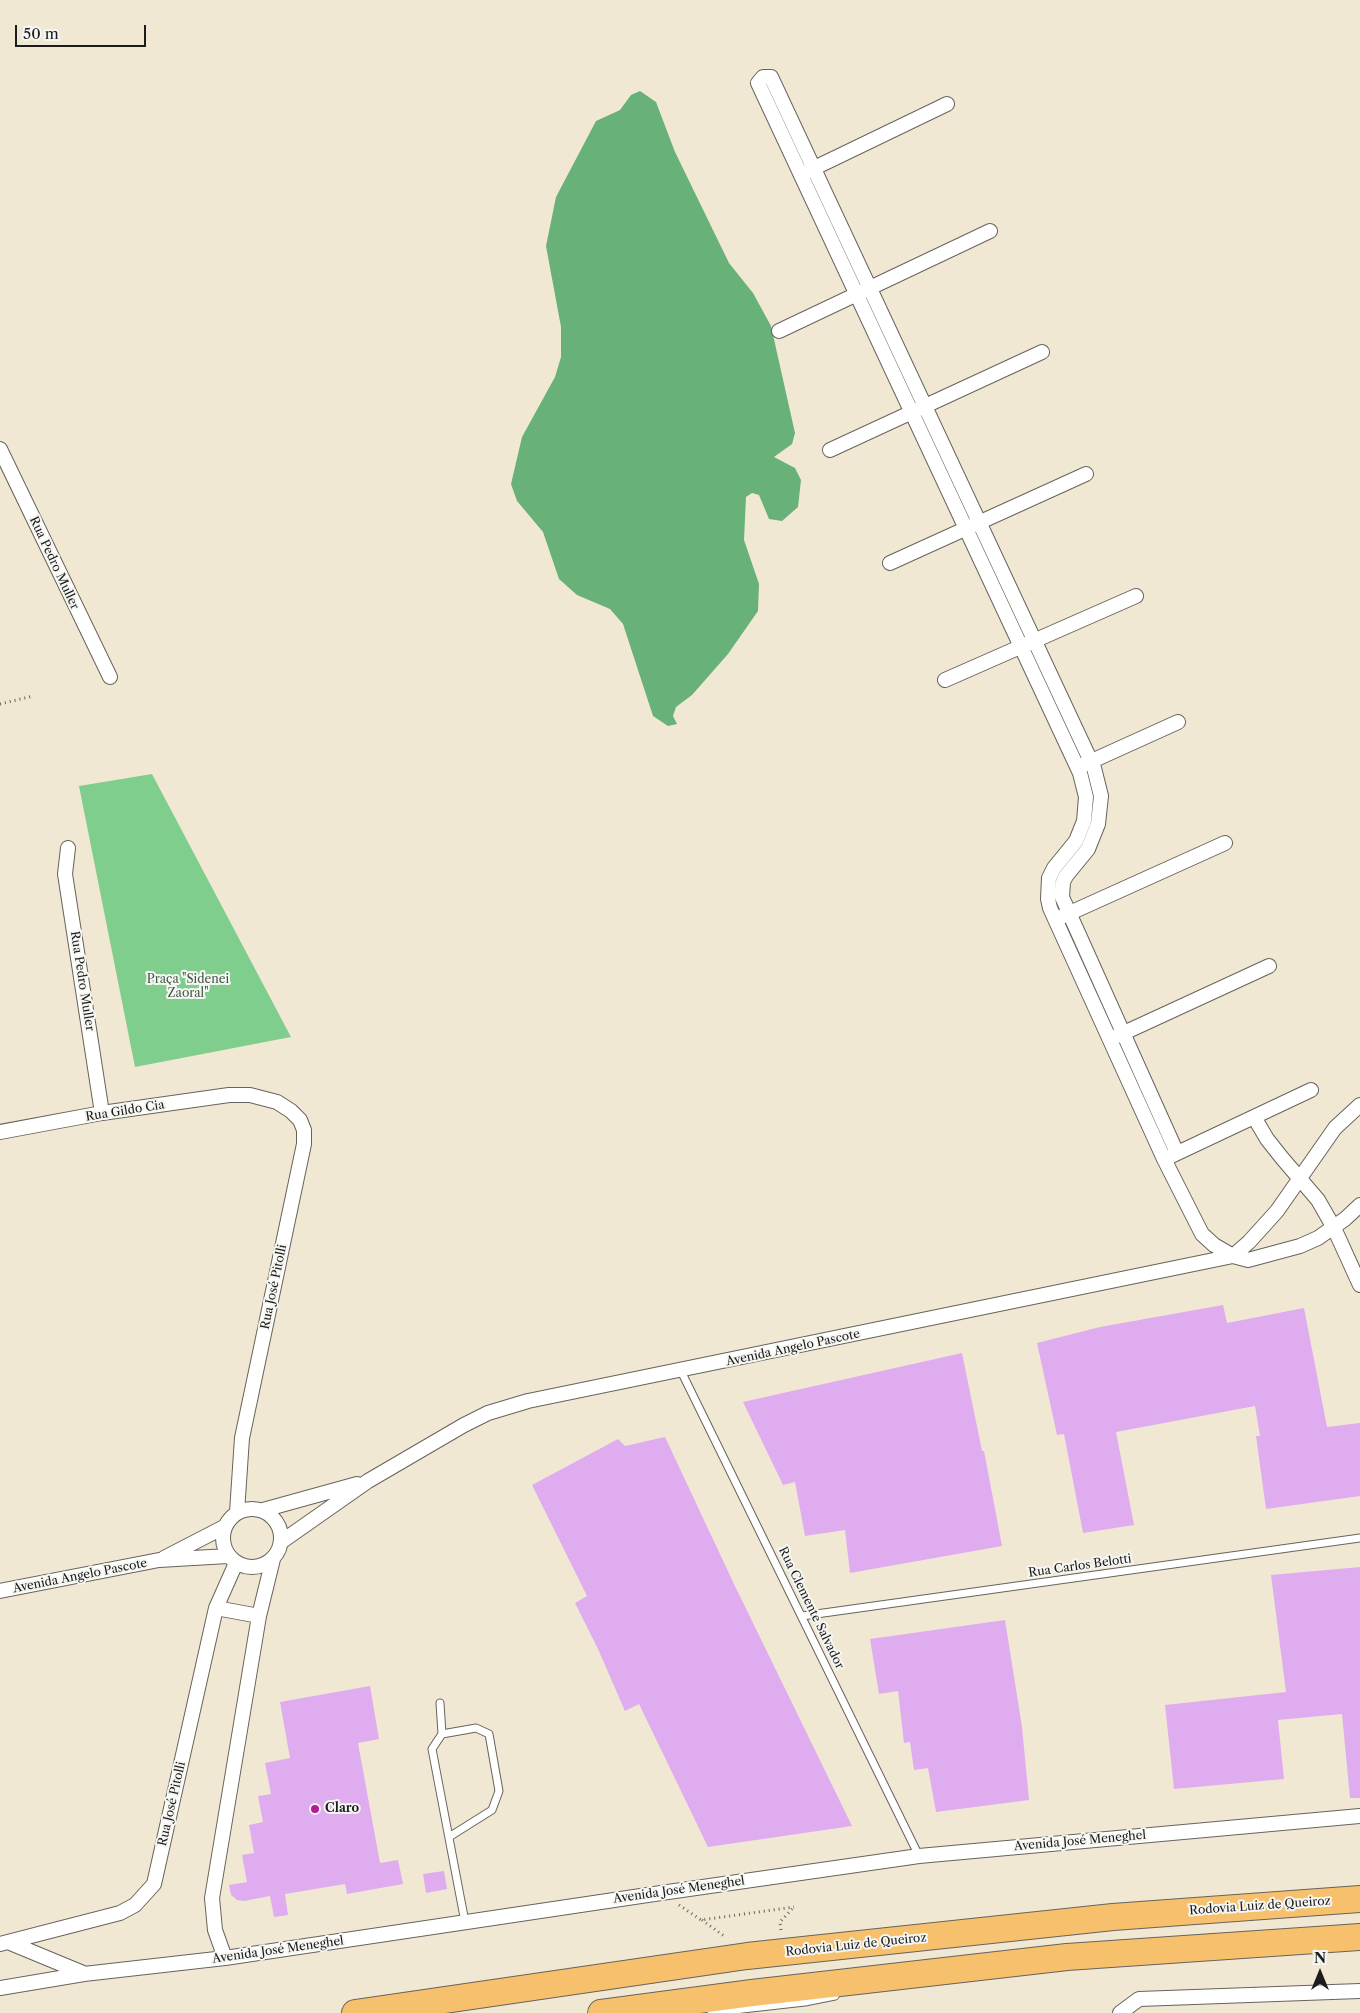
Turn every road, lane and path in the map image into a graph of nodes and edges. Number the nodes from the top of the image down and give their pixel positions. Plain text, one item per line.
1 (947, 104) dead end
2 (814, 168) junction
3 (801, 174) junction
4 (990, 230) dead end
5 (870, 288) junction
6 (857, 294) junction
7 (778, 331) dead end
8 (1042, 352) dead end
9 (925, 406) junction
10 (912, 412) junction
11 (0, 449) edge
12 (830, 450) dead end
13 (1086, 474) dead end
14 (979, 523) junction
15 (966, 528) junction
16 (890, 563) dead end
17 (1136, 596) dead end
18 (1034, 641) junction
19 (1021, 647) junction
20 (110, 677) dead end
21 (945, 680) dead end
22 (33, 696) dead end
23 (0, 704) edge
24 (1178, 722) dead end
25 (1091, 761) junction
26 (1077, 767) junction
27 (1225, 843) dead end
28 (68, 848) dead end
29 (1069, 914) junction
30 (1056, 920) junction
31 (1269, 966) dead end
32 (1123, 1033) junction
33 (1110, 1039) junction
34 (1312, 1090) dead end
35 (250, 1094) joint
36 (1360, 1105) edge
37 (102, 1113) junction
38 (1254, 1117) junction
39 (0, 1132) edge
40 (1177, 1153) junction
41 (1164, 1159) junction
42 (1299, 1177) junction
43 (1360, 1204) edge
44 (1334, 1228) junction
45 (1233, 1256) junction
46 (1360, 1285) edge
47 (681, 1371) junction
48 (368, 1481) junction
49 (263, 1510) junction
50 (237, 1512) junction
51 (224, 1528) junction
52 (1360, 1538) edge
53 (281, 1542) junction
54 (232, 1559) junction
55 (272, 1559) junction
56 (159, 1560) junction
57 (0, 1591) edge
58 (216, 1608) junction
59 (259, 1616) junction
60 (802, 1616) junction
61 (440, 1703) dead end
62 (442, 1734) junction
63 (1360, 1816) edge
64 (448, 1838) junction
65 (919, 1856) junction
66 (661, 1892) junction
67 (1360, 1899) edge
68 (701, 1920) junction
69 (465, 1922) junction
70 (781, 1930) dead end
71 (724, 1936) dead end
72 (1360, 1937) edge
73 (826, 1940) dead end
74 (901, 1940) junction
75 (4, 1943) edge
76 (696, 1956) dead end
77 (225, 1958) junction
78 (944, 1971) junction
79 (638, 1972) junction
80 (84, 1974) junction
81 (0, 1988) edge
82 (870, 1988) dead end
83 (1360, 1991) edge
84 (842, 1994) dead end
85 (678, 2011) dead end
86 (706, 2011) dead end
87 (357, 2012) edge
88 (602, 2013) edge
89 (1120, 2013) edge

1 - 2 street
2 - 3 street
2 - 3 street
2 - 5 street
3 - 6 street
4 - 5 street
5 - 6 street
5 - 9 street
6 - 7 street
6 - 10 street
8 - 9 street
9 - 10 street
9 - 14 street
10 - 12 street
10 - 15 street
11 - 20 street, Rua Pedro Muller
13 - 14 street
14 - 15 street
14 - 18 street
15 - 16 street
15 - 19 street
17 - 18 street
18 - 19 street
18 - 25 street
19 - 21 street
19 - 26 street
22 - 23 path
24 - 25 street
25 - 26 street
25 - 29 street
26 - 30 street
27 - 29 street
28 - 37 street, Rua Pedro Muller
29 - 30 street
29 - 32 street
30 - 33 street
31 - 32 street
32 - 33 street
32 - 40 street
33 - 41 street
34 - 38 street
35 - 37 street, Rua Gildo Cia
35 - 50 street, Rua José Pitolli
36 - 42 street
37 - 39 street, Rua Gildo Cia
38 - 40 street
38 - 42 street
40 - 41 street
41 - 45 street
42 - 44 street
42 - 45 street
43 - 44 street, Avenida Angelo Pascote
44 - 45 street, Avenida Angelo Pascote
44 - 46 street
45 - 47 street, Avenida Angelo Pascote
47 - 48 street, Avenida Angelo Pascote
47 - 60 lane, Rua Clemente Salvador
48 - 49 street, Avenida Angelo Pascote
48 - 53 street, Avenida Angelo Pascote
49 - 50 street
49 - 53 street
50 - 51 street
51 - 54 street
51 - 56 street, Avenida Angelo Pascote
52 - 60 lane, Rua Carlos Belotti
53 - 55 street
54 - 55 street
54 - 56 street, Avenida Angelo Pascote
54 - 58 street, Rua José Pitolli
55 - 59 street
56 - 57 street, Avenida Angelo Pascote
58 - 59 street
58 - 75 street, Rua José Pitolli
59 - 77 street
60 - 65 lane, Rua Clemente Salvador
61 - 62 lane
62 - 64 lane
62 - 64 lane
63 - 65 street, Avenida José Meneghel
64 - 69 lane
65 - 66 street, Avenida José Meneghel
66 - 68 path
66 - 69 street, Avenida José Meneghel
67 - 74 highway, Rodovia Luiz de Queiroz
68 - 70 path
68 - 71 path
69 - 77 street, Avenida José Meneghel
72 - 78 highway
73 - 74 lane
74 - 79 highway, Rodovia Luiz de Queiroz
75 - 80 street
76 - 79 lane
77 - 80 street, Avenida José Meneghel
78 - 82 lane
78 - 88 highway
79 - 87 highway, Rodovia Luiz de Queiroz
80 - 81 street, Avenida José Meneghel
83 - 89 street
84 - 86 lane
85 - 88 lane

